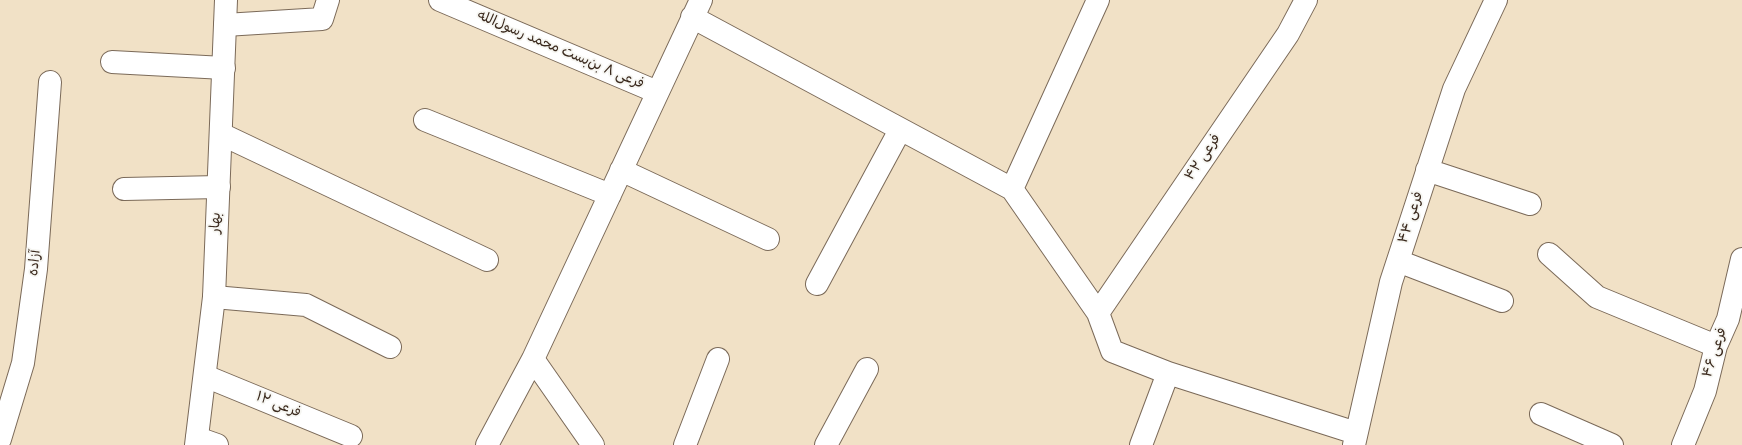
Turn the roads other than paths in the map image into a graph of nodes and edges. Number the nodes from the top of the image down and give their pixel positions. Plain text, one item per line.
1 (226, 0) edge
2 (328, 0) edge
3 (440, 0) edge
4 (1098, 0) edge
5 (1306, 0) edge
6 (1496, 0) edge
7 (696, 9) edge
8 (225, 25) junction
9 (112, 62) dead end
10 (224, 68) junction
11 (50, 82) dead end
12 (657, 92) junction
13 (425, 120) dead end
14 (900, 130) junction
15 (221, 134) junction
16 (621, 170) junction
17 (1427, 170) junction
18 (219, 187) junction
19 (124, 189) dead end
20 (1012, 189) junction
21 (610, 195) junction
22 (1530, 204) dead end
23 (768, 240) dead end
24 (1548, 254) dead end
25 (1742, 259) edge
26 (487, 260) dead end
27 (1398, 261) junction
28 (817, 284) dead end
29 (214, 297) junction
30 (1502, 301) dead end
31 (1098, 313) junction
32 (1716, 346) junction
33 (390, 347) dead end
34 (533, 359) junction
35 (718, 359) dead end
36 (868, 370) dead end
37 (1168, 372) junction
38 (205, 376) junction
39 (1541, 414) dead end
40 (351, 436) dead end
41 (0, 439) edge
42 (1355, 439) edge
43 (197, 442) edge
44 (217, 445) edge
45 (487, 445) edge
46 (593, 445) edge
47 (686, 445) edge
48 (826, 445) edge
49 (1141, 445) edge
50 (1612, 445) edge
51 (1683, 445) edge

1 - 8 street, بهار
2 - 8 street
3 - 12 street, فرعی ۸ بن‌بست محمد رسول‌الله
4 - 20 street
5 - 31 street, فرعی ۴۲
6 - 17 street, فرعی ۴۴
7 - 12 street
7 - 14 street
8 - 10 street, بهار
9 - 10 street
10 - 15 street, بهار
11 - 41 street, آزاده
12 - 16 street
13 - 21 street
14 - 20 street
14 - 28 street
15 - 18 street, بهار
15 - 26 street
16 - 21 street
16 - 23 street
17 - 22 street
17 - 27 street, فرعی ۴۴
18 - 19 street
18 - 29 street, بهار
20 - 31 street
21 - 34 street
24 - 32 street
25 - 32 street, فرعی ۴۶
27 - 30 street
27 - 42 street, فرعی ۴۴
29 - 33 street
29 - 38 street, بهار
31 - 37 street
32 - 51 street, فرعی ۴۶
34 - 45 street
34 - 46 street
35 - 47 street
36 - 48 street
37 - 42 street
37 - 49 street
38 - 40 street, فرعی ۱۲
38 - 43 street, بهار
39 - 50 street
43 - 44 street

